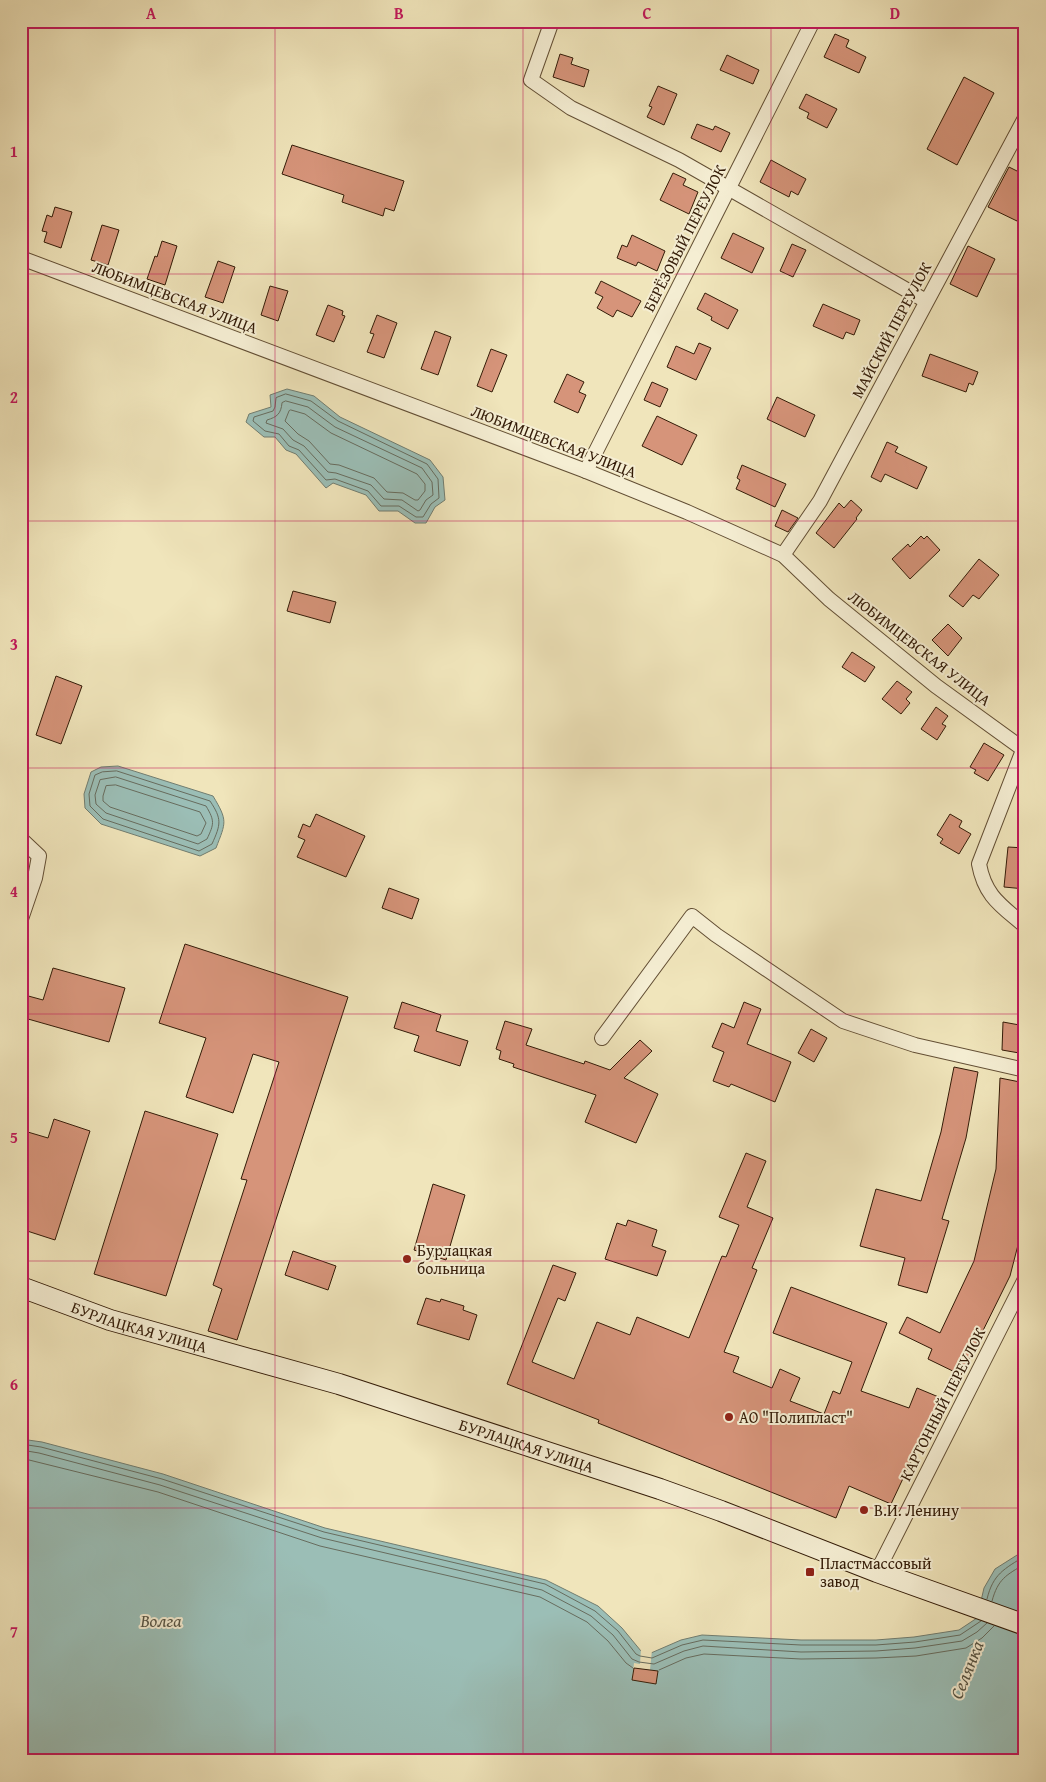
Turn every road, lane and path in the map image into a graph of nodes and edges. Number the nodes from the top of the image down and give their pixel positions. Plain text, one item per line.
1 (552, 21) edge
2 (813, 21) edge
3 (1025, 118) edge
4 (728, 189) junction
5 (21, 258) edge
6 (926, 302) junction
7 (586, 472) junction
8 (783, 555) junction
9 (1024, 747) edge
10 (21, 839) edge
11 (21, 920) edge
12 (1025, 926) edge
13 (602, 1038) dead end
14 (1025, 1070) edge
15 (1025, 1279) edge
16 (21, 1287) edge
17 (877, 1572) junction
18 (1025, 1625) edge

1 - 4 street
2 - 4 street, БЕРЁЗОВЫЙ ПЕРЕУЛОК
3 - 6 street, МАЙСКИЙ ПЕРЕУЛОК
4 - 6 street
4 - 7 street, БЕРЁЗОВЫЙ ПЕРЕУЛОК
5 - 7 street, ЛЮБИМЦЕВСКАЯ УЛИЦА
6 - 8 street, МАЙСКИЙ ПЕРЕУЛОК
7 - 8 street, ЛЮБИМЦЕВСКАЯ УЛИЦА
8 - 9 street, ЛЮБИМЦЕВСКАЯ УЛИЦА
9 - 12 street
10 - 11 street
13 - 14 street
15 - 17 street, КАРТОННЫЙ ПЕРЕУЛОК
16 - 17 main road, БУРЛАЦКАЯ УЛИЦА
17 - 18 main road, БУРЛАЦКАЯ УЛИЦА

